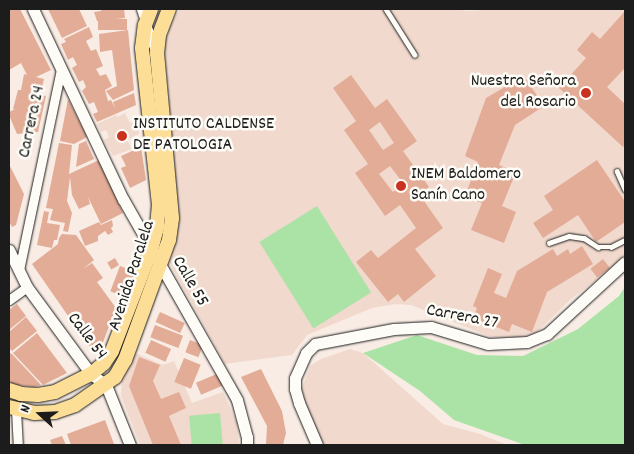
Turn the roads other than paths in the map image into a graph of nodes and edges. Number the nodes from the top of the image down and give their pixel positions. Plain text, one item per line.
1 (34, 9) edge
2 (141, 9) edge
3 (151, 9) edge
4 (169, 9) edge
5 (386, 9) edge
6 (145, 25) junction
7 (157, 54) junction
8 (415, 55) dead end
9 (61, 69) junction
10 (617, 171) dead end
11 (625, 188) edge
12 (625, 240) edge
13 (548, 243) dead end
14 (9, 250) edge
15 (151, 250) junction
16 (625, 262) edge
17 (160, 266) junction
18 (19, 270) junction
19 (27, 287) junction
20 (9, 300) edge
21 (91, 374) junction
22 (106, 385) junction
23 (9, 390) edge
24 (12, 409) edge
25 (247, 441) edge
26 (18, 445) edge
27 (130, 445) edge
28 (317, 445) edge

1 - 9 street, Calle 55
2 - 6 street
3 - 6 main road, Avenida Paralela
4 - 7 main road, Avenida Paralela
5 - 8 lane
6 - 7 street
6 - 15 main road, Avenida Paralela
7 - 17 main road, Avenida Paralela
9 - 15 street, Calle 55
9 - 18 street, Carrera 24
10 - 11 lane
12 - 13 lane
14 - 18 street, Calle 54
15 - 17 street, Calle 55
15 - 21 main road, Avenida Paralela
16 - 28 street, Carrera 27
17 - 22 main road, Avenida Paralela
17 - 25 street, Calle 55
18 - 19 street, Calle 54
19 - 20 street
19 - 21 street, Calle 54
21 - 22 street, Calle 54
21 - 23 main road, Avenida Paralela
22 - 24 main road, Avenida Paralela
22 - 27 street, Calle 54
24 - 26 street

